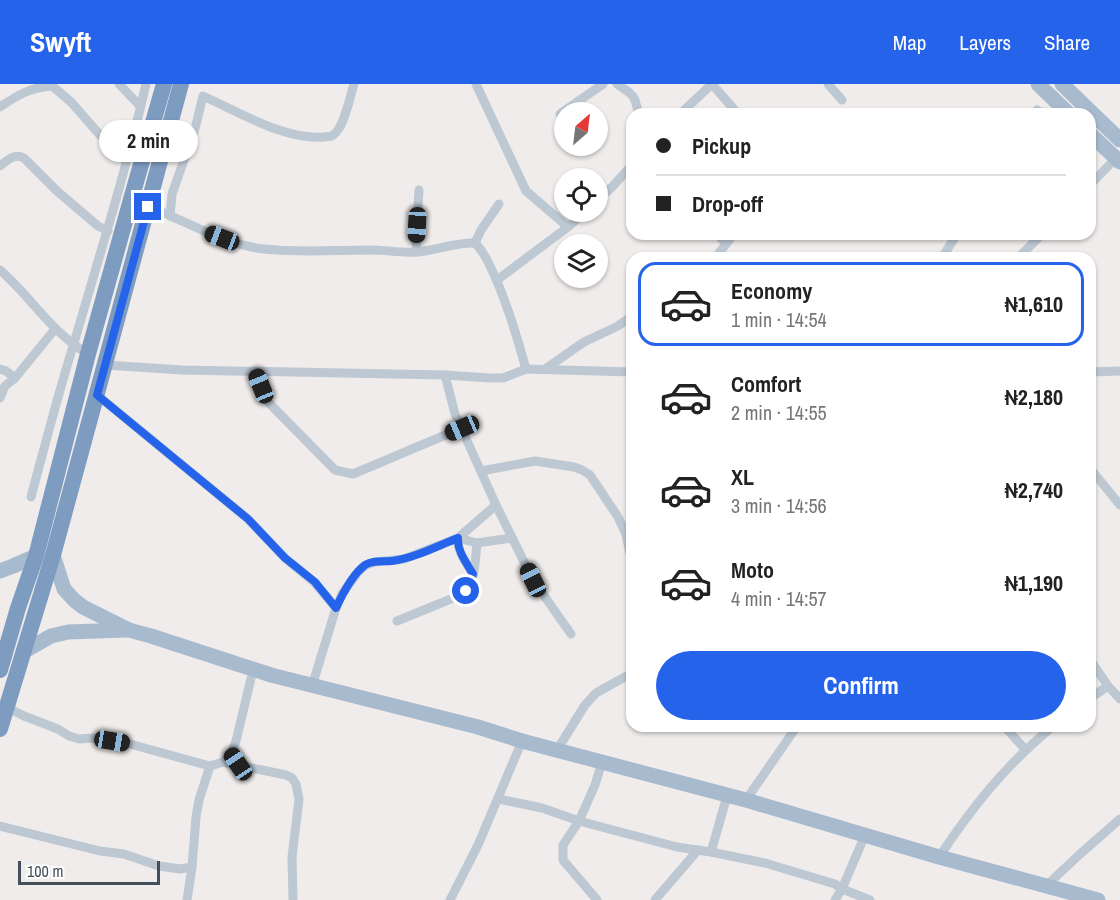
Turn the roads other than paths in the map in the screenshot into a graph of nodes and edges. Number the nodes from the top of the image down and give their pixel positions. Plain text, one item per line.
1 (119, 84) edge
2 (146, 84) edge
3 (164, 84) edge
4 (182, 84) edge
5 (206, 84) edge
6 (354, 84) edge
7 (476, 84) edge
8 (603, 84) edge
9 (617, 84) edge
10 (712, 84) edge
11 (828, 84) edge
12 (1038, 84) edge
13 (1062, 84) edge
14 (51, 85) edge
15 (203, 96) junction
16 (842, 100) dead end
17 (577, 102) edge
18 (141, 106) junction
19 (0, 107) edge
20 (635, 108) edge
21 (686, 108) edge
22 (733, 108) edge
23 (1063, 108) edge
24 (1087, 108) edge
25 (1096, 117) edge
26 (142, 133) junction
27 (1120, 140) edge
28 (1096, 143) edge
29 (128, 156) junction
30 (1118, 160) edge
31 (0, 165) edge
32 (626, 172) edge
33 (1096, 180) edge
34 (419, 190) dead end
35 (608, 190) edge
36 (499, 204) dead end
37 (148, 207) junction
38 (170, 216) junction
39 (574, 222) edge
40 (568, 227) junction
41 (108, 231) junction
42 (722, 240) edge
43 (729, 240) edge
44 (1036, 240) edge
45 (475, 243) junction
46 (726, 244) junction
47 (418, 252) junction
48 (720, 252) edge
49 (1024, 252) edge
50 (2, 274) edge
51 (497, 280) junction
52 (626, 320) edge
53 (55, 328) junction
54 (73, 345) junction
55 (88, 354) junction
56 (105, 365) junction
57 (0, 369) edge
58 (526, 369) junction
59 (545, 369) junction
60 (256, 371) junction
61 (1120, 371) edge
62 (626, 372) edge
63 (1096, 372) edge
64 (445, 375) junction
65 (15, 378) junction
66 (97, 395) junction
67 (0, 398) edge
68 (462, 428) junction
69 (481, 471) junction
70 (1096, 476) edge
71 (31, 497) dead end
72 (1120, 505) edge
73 (496, 506) junction
74 (626, 534) edge
75 (458, 538) junction
76 (512, 538) junction
77 (477, 543) junction
78 (53, 555) junction
79 (36, 556) junction
80 (0, 571) edge
81 (473, 574) junction
82 (336, 608) junction
83 (397, 621) dead end
84 (129, 630) junction
85 (571, 634) dead end
86 (3, 637) edge
87 (23, 652) junction
88 (1096, 668) edge
89 (0, 670) edge
90 (253, 670) junction
91 (626, 676) edge
92 (312, 686) junction
93 (1108, 686) junction
94 (1096, 694) edge
95 (1120, 699) edge
96 (6, 707) junction
97 (0, 729) edge
98 (793, 732) edge
99 (1009, 732) edge
100 (1046, 732) edge
101 (522, 741) junction
102 (1025, 749) junction
103 (557, 750) junction
104 (231, 754) junction
105 (223, 762) junction
106 (602, 762) junction
107 (238, 764) junction
108 (210, 766) junction
109 (727, 796) junction
110 (499, 799) junction
111 (746, 800) junction
112 (1120, 819) edge
113 (579, 821) junction
114 (0, 826) edge
115 (865, 835) junction
116 (698, 850) junction
117 (711, 852) junction
118 (939, 857) junction
119 (192, 867) junction
120 (1046, 886) junction
121 (842, 890) junction
122 (187, 900) edge
123 (294, 900) edge
124 (450, 900) edge
125 (597, 900) edge
126 (655, 900) edge
127 (835, 900) edge
128 (870, 900) edge
129 (1098, 900) edge

1 - 18 street
2 - 18 street
3 - 26 highway
4 - 37 highway
5 - 15 street
6 - 15 street
7 - 40 street
8 - 17 street
9 - 20 street
10 - 21 street
10 - 22 street
11 - 16 street
12 - 23 main road
13 - 24 main road
14 - 19 street
14 - 29 street
15 - 38 street
18 - 26 street
25 - 27 main road
26 - 29 street
26 - 55 highway
28 - 30 main road
29 - 41 street
30 - 33 street
31 - 41 street
32 - 35 street
34 - 47 street
36 - 45 street
37 - 38 street
37 - 56 highway
38 - 47 street
39 - 40 street
40 - 51 street
41 - 54 street
42 - 46 street
43 - 46 street
44 - 49 street
45 - 47 street
45 - 51 street
46 - 48 street
50 - 53 street
51 - 58 street
52 - 59 street
53 - 54 street
53 - 65 street
54 - 55 street
54 - 71 street
55 - 79 highway
56 - 60 street
56 - 66 highway
57 - 65 street
58 - 59 street
58 - 64 street
59 - 62 street
60 - 64 street
60 - 68 street
61 - 63 street
64 - 68 street
65 - 67 street
66 - 78 highway
66 - 82 street
68 - 69 street
69 - 73 street
69 - 74 street
70 - 72 street
73 - 75 street
73 - 76 street
75 - 77 street
75 - 81 street
75 - 82 street
76 - 77 street
76 - 85 street
77 - 81 street
78 - 84 main road
78 - 87 highway
79 - 80 main road
79 - 86 highway
81 - 83 street
82 - 92 street
84 - 87 main road
84 - 90 main road
86 - 89 highway
87 - 96 highway
88 - 93 street
90 - 92 main road
90 - 104 street
91 - 103 street
92 - 101 main road
93 - 94 street
93 - 95 street
96 - 97 highway
96 - 108 street
98 - 111 street
99 - 102 street
100 - 102 street
101 - 103 main road
101 - 110 street
102 - 118 street
103 - 106 main road
104 - 105 street
104 - 107 street
105 - 107 street
105 - 108 street
106 - 109 main road
106 - 113 street
107 - 123 street
108 - 119 street
109 - 111 main road
109 - 117 street
110 - 113 street
110 - 124 street
111 - 115 main road
112 - 120 street
113 - 116 street
113 - 125 street
114 - 119 street
115 - 118 main road
115 - 121 street
116 - 117 street
116 - 126 street
117 - 121 street
118 - 120 main road
119 - 122 street
120 - 129 main road
121 - 127 street
121 - 128 street

